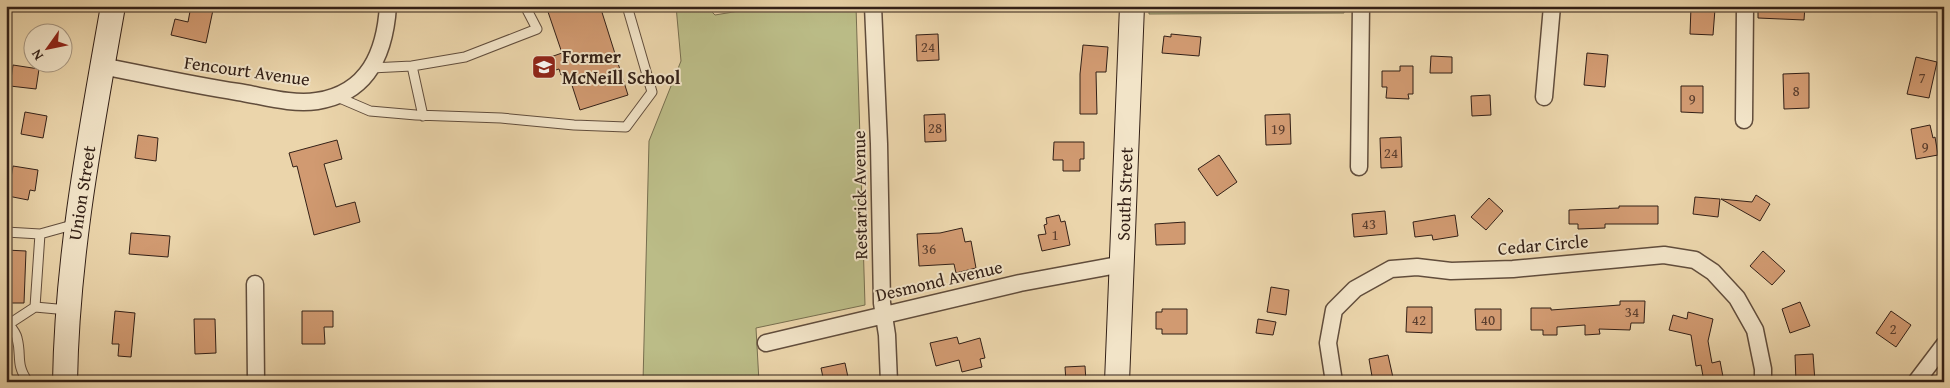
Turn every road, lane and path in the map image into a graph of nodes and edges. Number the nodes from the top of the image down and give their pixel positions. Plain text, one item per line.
1 (113, 6) edge
2 (388, 6) edge
3 (525, 6) edge
4 (627, 6) edge
5 (873, 6) edge
6 (1132, 6) edge
7 (1361, 6) edge
8 (1552, 6) edge
9 (1745, 6) edge
10 (102, 66) junction
11 (412, 66) junction
12 (371, 68) junction
13 (335, 96) junction
14 (1544, 97) dead end
15 (423, 116) junction
16 (1744, 120) dead end
17 (1359, 167) dead end
18 (76, 224) junction
19 (6, 232) edge
20 (40, 234) junction
21 (1123, 264) junction
22 (255, 284) dead end
23 (35, 307) junction
24 (68, 310) junction
25 (884, 315) junction
26 (8, 323) edge
27 (766, 343) dead end
28 (1944, 345) edge
29 (28, 382) edge
30 (65, 382) edge
31 (256, 382) edge
32 (889, 382) edge
33 (1117, 382) edge
34 (1334, 382) edge
35 (1763, 382) edge
36 (1916, 382) edge

1 - 10 main road, Union Street
2 - 12 street, Fencourt Avenue
3 - 11 lane
4 - 15 lane
5 - 25 street, Restarick Avenue
6 - 21 main road, South Street
7 - 17 street
8 - 14 street
9 - 16 street
10 - 13 street, Fencourt Avenue
10 - 18 main road, Union Street
11 - 12 lane
11 - 15 lane
12 - 13 street, Fencourt Avenue
13 - 15 lane
18 - 20 lane
18 - 24 main road, Union Street
19 - 20 lane
20 - 23 lane
21 - 25 street, Desmond Avenue
21 - 33 main road, South Street
22 - 31 street
23 - 24 lane
23 - 26 lane
24 - 30 main road, Union Street
25 - 27 street, Desmond Avenue
25 - 32 street, Restarick Avenue
26 - 29 lane
28 - 36 street
34 - 35 street, Cedar Circle

